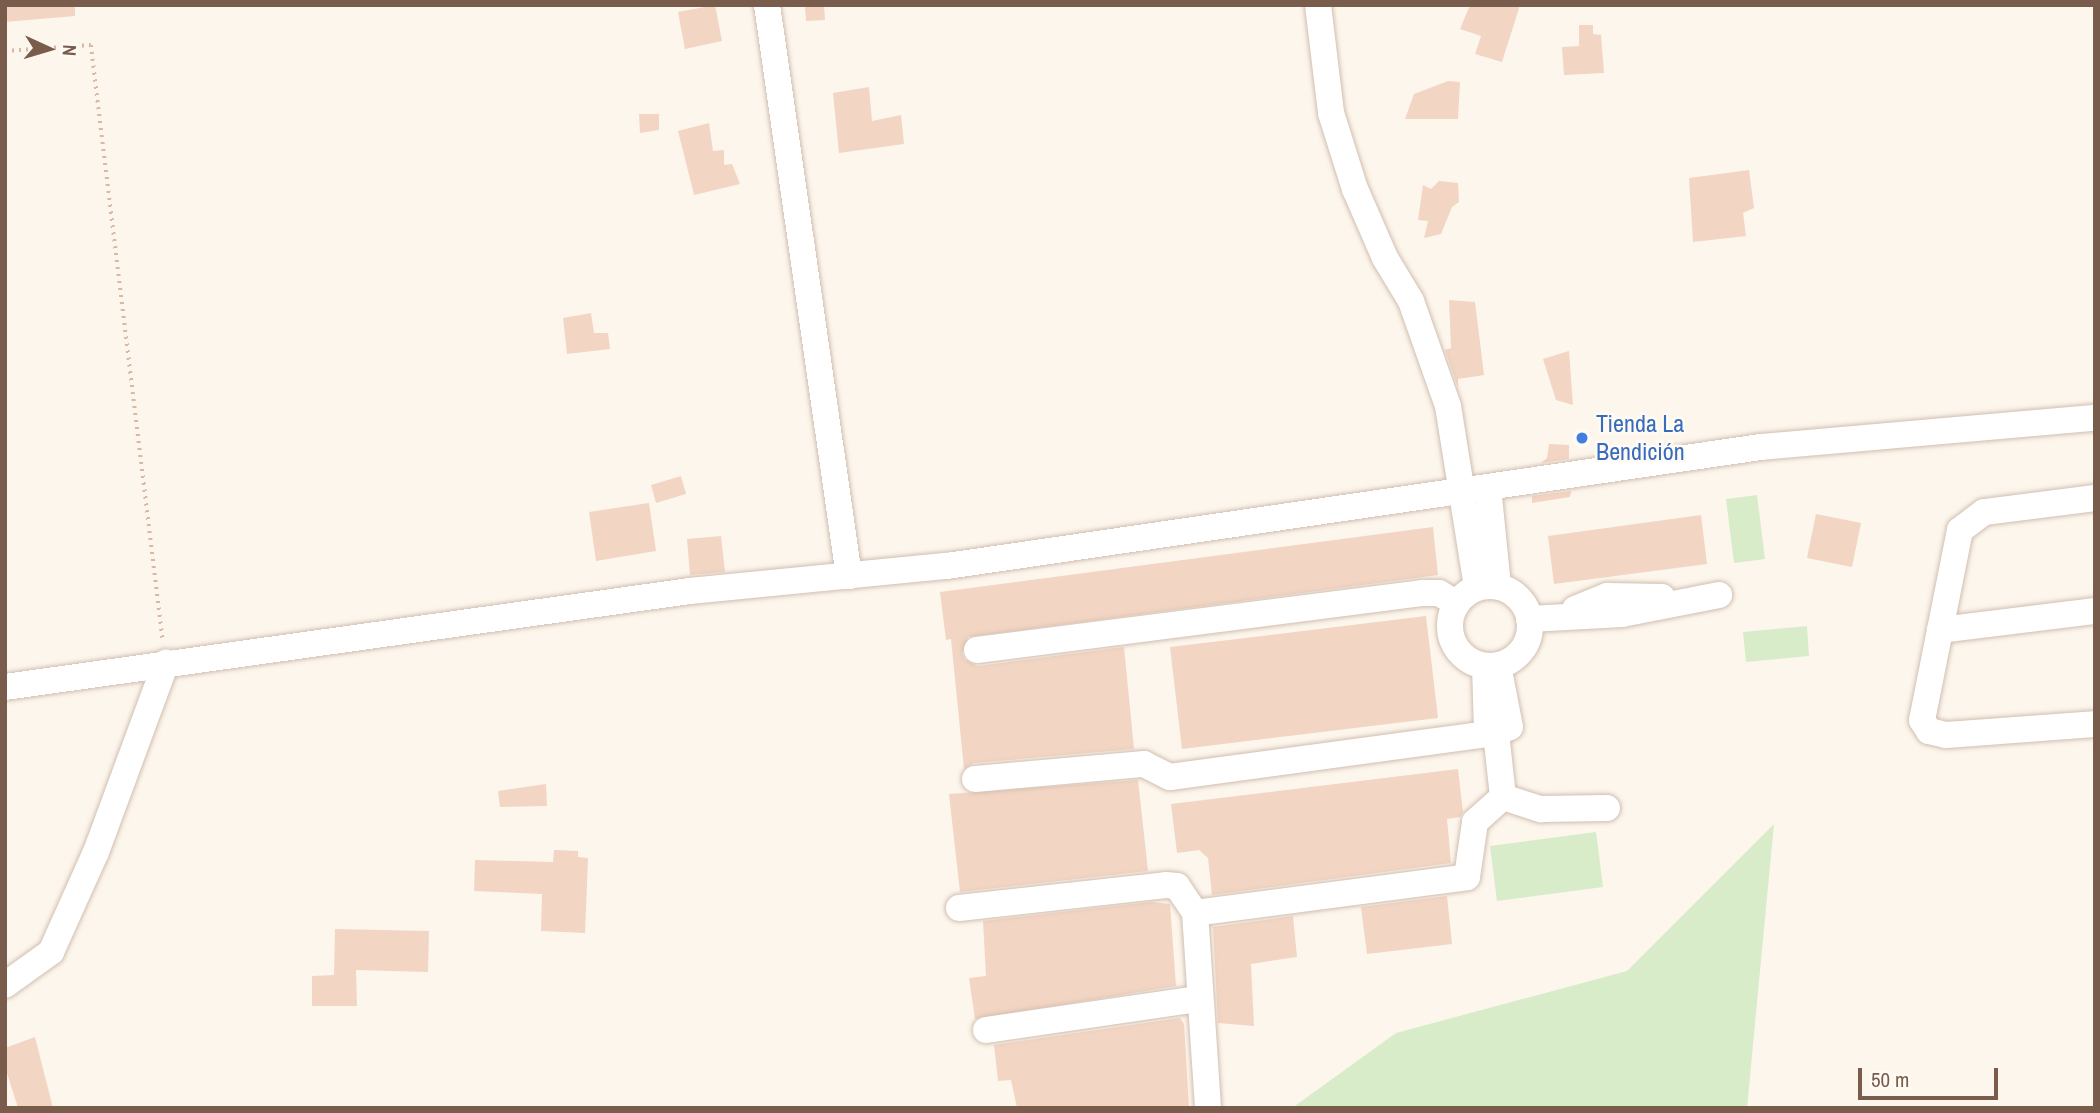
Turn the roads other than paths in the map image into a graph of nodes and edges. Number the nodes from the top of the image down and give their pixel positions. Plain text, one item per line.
1 (767, 5) edge
2 (1318, 5) edge
3 (2095, 418) edge
4 (1476, 489) junction
5 (2095, 498) edge
6 (849, 576) junction
7 (1477, 592) junction
8 (1719, 595) dead end
9 (2095, 611) edge
10 (1529, 619) junction
11 (1940, 630) junction
12 (977, 650) dead end
13 (166, 663) junction
14 (1491, 665) junction
15 (5, 687) edge
16 (2095, 724) edge
17 (1496, 733) junction
18 (975, 779) dead end
19 (1503, 797) junction
20 (1607, 808) dead end
21 (959, 908) dead end
22 (1195, 913) junction
23 (5, 985) edge
24 (1198, 999) junction
25 (986, 1030) dead end
26 (1208, 1108) edge

1 - 6 street
2 - 4 street
3 - 4 street
4 - 6 street
4 - 7 street
5 - 11 street
6 - 13 street
7 - 10 street
7 - 12 street
7 - 14 street
8 - 10 street
9 - 11 street
10 - 14 street
11 - 16 street
13 - 15 street
13 - 23 street
14 - 17 street
17 - 18 street
17 - 19 street
19 - 20 street
19 - 22 street
21 - 22 street
22 - 24 street
24 - 25 street
24 - 26 street

